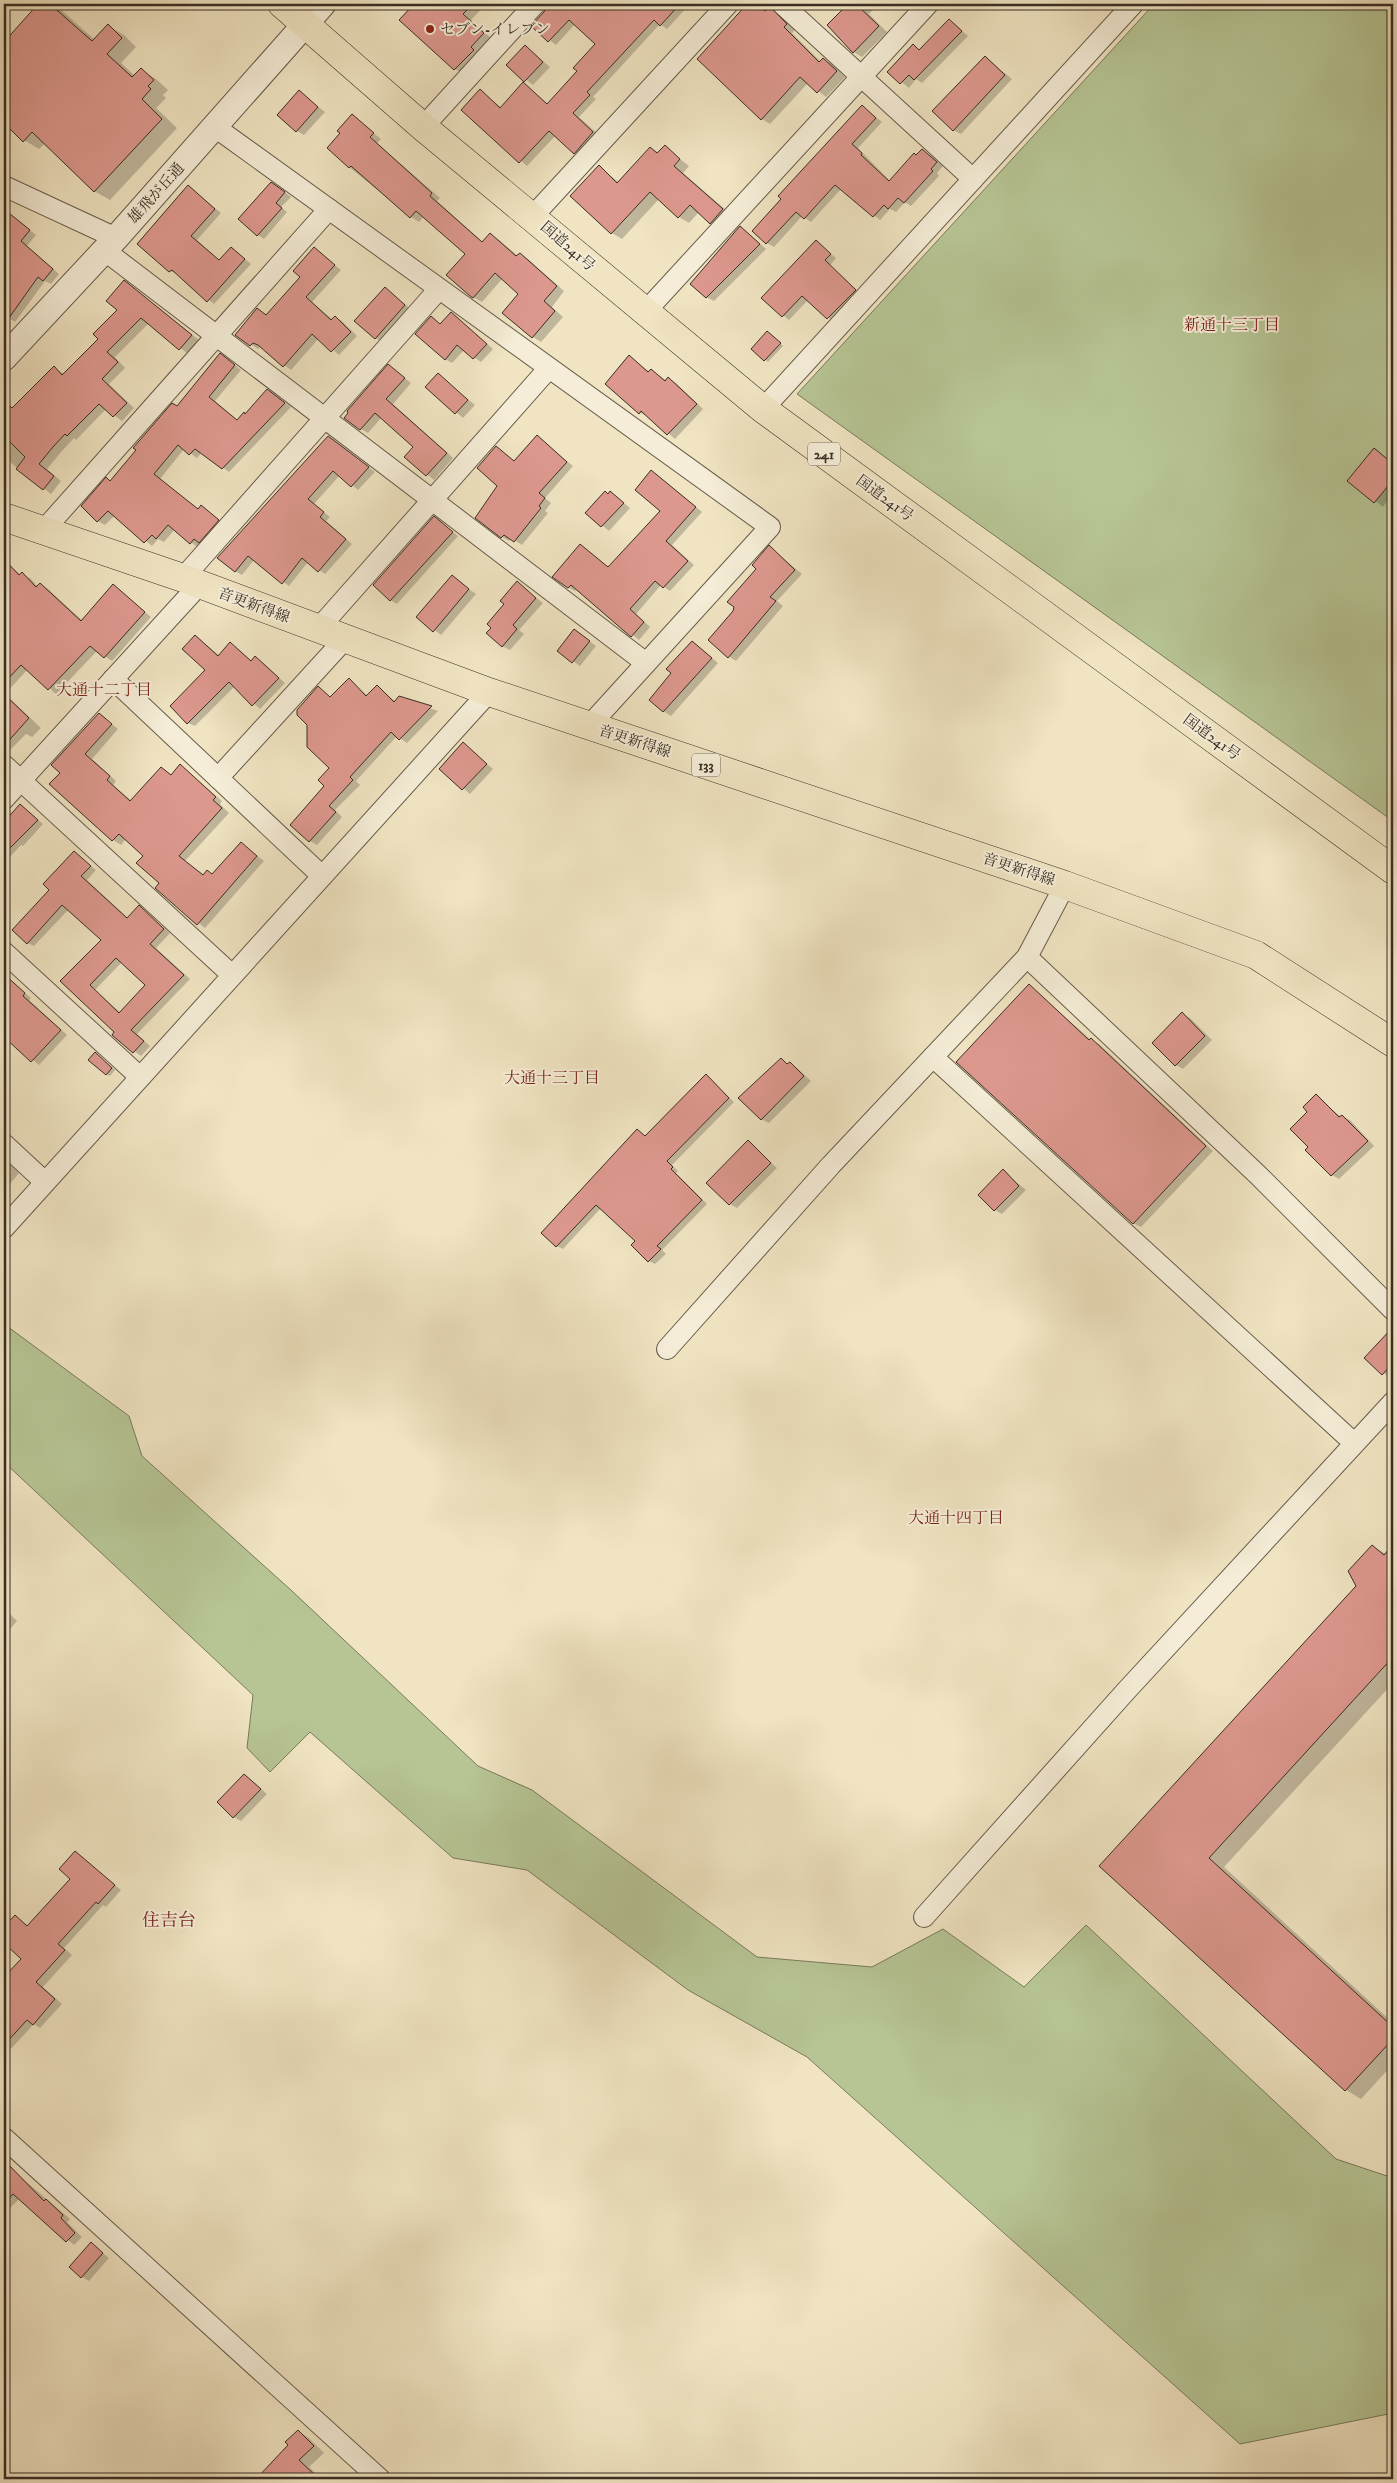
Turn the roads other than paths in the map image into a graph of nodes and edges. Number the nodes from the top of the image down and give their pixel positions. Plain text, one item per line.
1 (282, 4) edge
2 (323, 4) edge
3 (536, 4) edge
4 (728, 4) edge
5 (782, 4) edge
6 (928, 4) edge
7 (1133, 4) edge
8 (304, 24) junction
9 (862, 76) junction
10 (423, 126) junction
11 (215, 127) junction
12 (973, 179) junction
13 (4, 186) edge
14 (329, 210) junction
15 (533, 216) junction
16 (110, 244) junction
17 (439, 289) junction
18 (645, 312) junction
19 (216, 336) junction
20 (6, 352) edge
21 (549, 368) junction
22 (763, 409) junction
23 (324, 418) junction
24 (432, 500) junction
25 (4, 518) edge
26 (42, 531) junction
27 (191, 581) junction
28 (319, 628) junction
29 (344, 640) junction
30 (646, 663) junction
31 (113, 679) junction
32 (489, 692) junction
33 (589, 726) junction
34 (4, 765) edge
35 (218, 778) junction
36 (21, 780) junction
37 (4, 799) edge
38 (1393, 870) edge
39 (322, 876) junction
40 (1065, 885) junction
41 (4, 952) edge
42 (1027, 958) junction
43 (232, 975) junction
44 (1393, 1043) edge
45 (933, 1057) junction
46 (140, 1078) junction
47 (4, 1144) edge
48 (45, 1182) junction
49 (4, 1228) edge
50 (1393, 1310) edge
51 (668, 1349) dead end
52 (1393, 1402) edge
53 (1354, 1443) junction
54 (924, 1917) dead end
55 (4, 2138) edge
56 (380, 2479) edge

1 - 8 main road, 国道241号 / 241
2 - 8 street, 雄飛が丘通
3 - 10 street
4 - 15 street
5 - 9 street
6 - 9 street
7 - 12 street
8 - 10 main road, 国道241号 / 241
8 - 11 street, 雄飛が丘通
9 - 12 street
9 - 18 street
10 - 15 main road, 国道241号 / 241
11 - 14 street
11 - 16 street, 雄飛が丘通
12 - 22 street
13 - 16 street
14 - 17 street
14 - 19 street
15 - 18 main road, 国道241号 / 241
16 - 19 street
16 - 20 street, 雄飛が丘通
17 - 21 street
17 - 23 street
18 - 22 main road, 国道241号 / 241
19 - 23 street
19 - 26 street
21 - 24 street
21 - 30 street
22 - 38 main road, 国道241号 / 241
23 - 24 street
23 - 27 street
24 - 28 street
24 - 30 street
25 - 26 main road, 音更新得線 / 133
26 - 27 main road, 音更新得線 / 133
27 - 28 main road, 音更新得線 / 133
27 - 31 street
28 - 29 main road, 音更新得線 / 133
29 - 32 main road, 音更新得線 / 133
29 - 35 street
30 - 33 street
31 - 35 street
31 - 36 street
32 - 33 main road, 音更新得線 / 133
32 - 39 street
33 - 40 main road, 音更新得線 / 133
34 - 36 street
35 - 39 street
36 - 37 street
36 - 43 street
39 - 43 street
40 - 42 street
40 - 44 main road, 音更新得線 / 133
41 - 46 street
42 - 45 street
42 - 50 street
43 - 46 street
45 - 51 street
45 - 53 street
46 - 48 street
47 - 48 street
48 - 49 street
52 - 53 street
53 - 54 street
55 - 56 street

